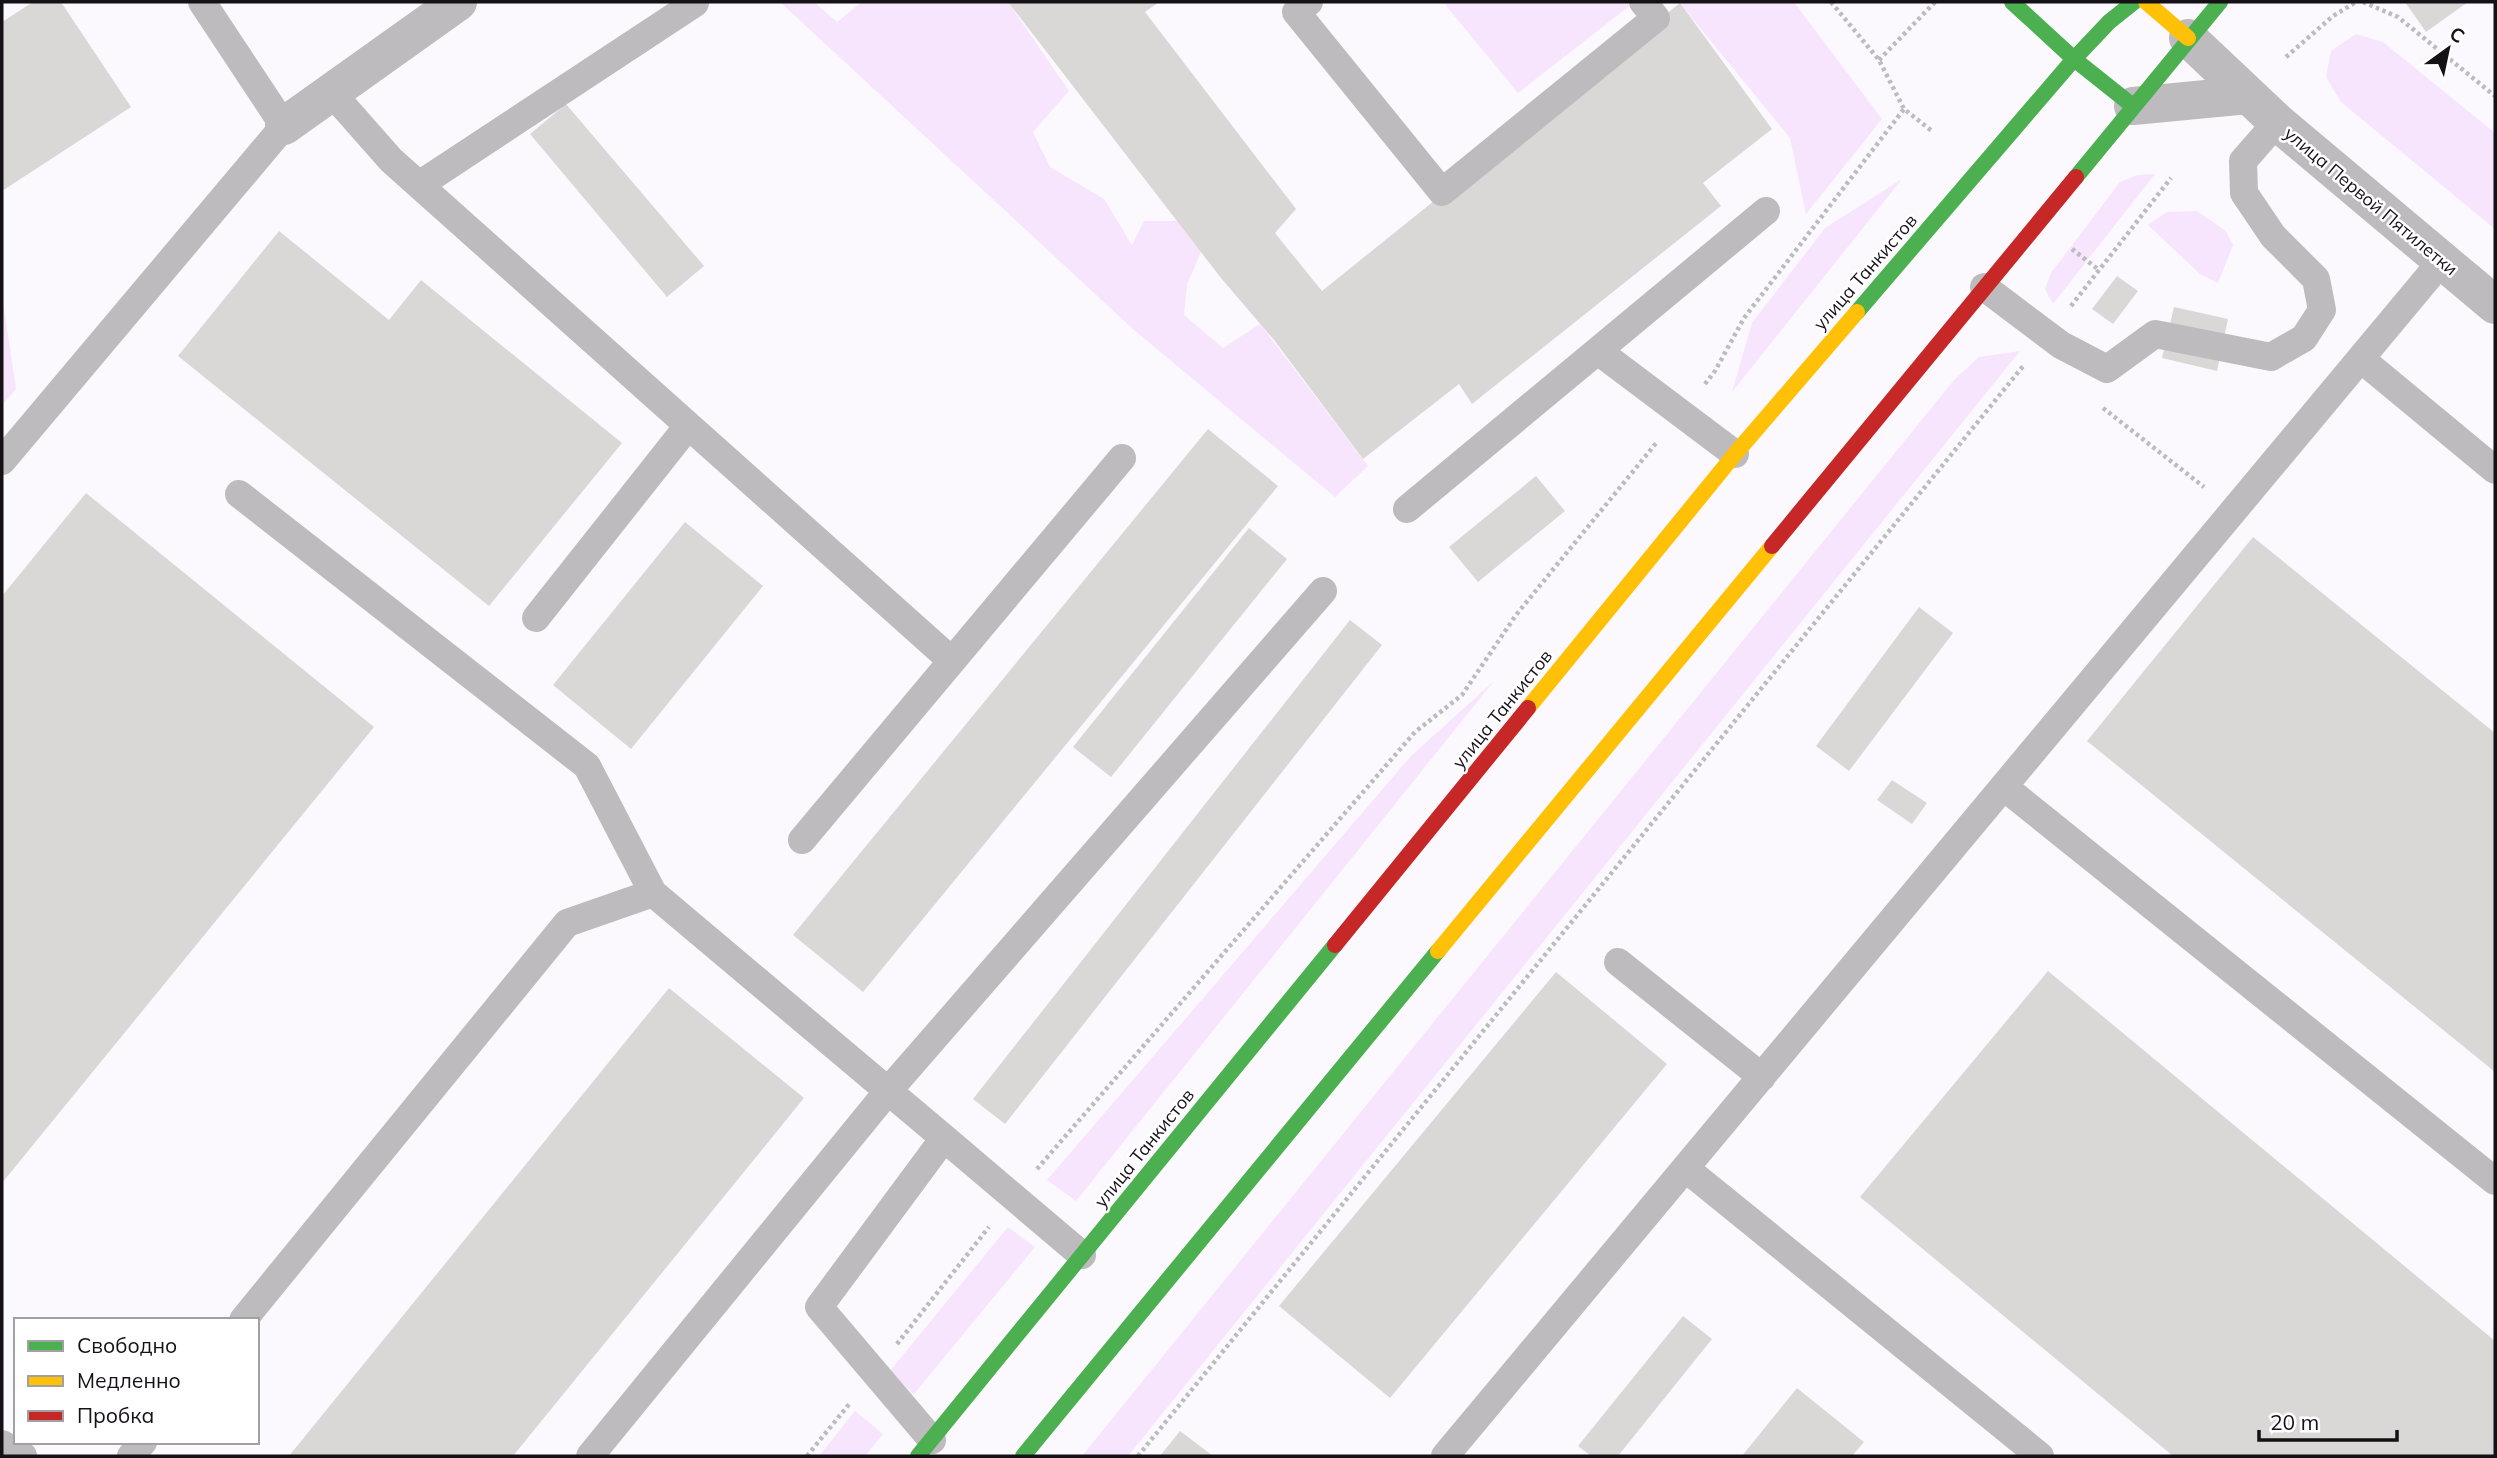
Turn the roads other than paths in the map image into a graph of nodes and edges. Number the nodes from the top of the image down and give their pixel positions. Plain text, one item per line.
1 (202, 2) edge
2 (458, 2) edge
3 (1309, 2) edge
4 (1643, 2) edge
5 (2012, 2) edge
6 (2134, 2) edge
7 (2146, 2) edge
8 (2220, 2) edge
9 (695, 3) edge
10 (2188, 38) junction
11 (2074, 59) junction
12 (331, 92) junction
13 (2248, 95) junction
14 (2133, 106) junction
15 (2277, 121) junction
16 (284, 125) junction
17 (419, 185) junction
18 (1766, 211) dead end
19 (2441, 262) junction
20 (1984, 287) junction
21 (2495, 305) edge
22 (1598, 351) junction
23 (2361, 359) junction
24 (688, 426) junction
25 (1735, 454) junction
26 (1122, 458) dead end
27 (2, 461) edge
28 (2495, 470) edge
29 (239, 494) dead end
30 (1406, 509) dead end
31 (1323, 592) dead end
32 (536, 618) dead end
33 (952, 662) junction
34 (2004, 787) junction
35 (802, 840) dead end
36 (653, 893) junction
37 (1618, 962) dead end
38 (1762, 1077) junction
39 (888, 1091) junction
40 (944, 1138) junction
41 (1685, 1168) junction
42 (2495, 1181) edge
43 (1082, 1255) junction
44 (245, 1318) edge
45 (2, 1444) edge
46 (925, 1448) edge
47 (23, 1456) edge
48 (590, 1456) edge
49 (1023, 1456) edge
50 (1446, 1456) edge
51 (2040, 1456) edge

1 - 16 lane
2 - 12 street
3 - 4 lane
5 - 11 main road
6 - 11 main road, улица Танкистов
7 - 10 main road, улица Первой Пятилетки
8 - 10 main road
9 - 17 lane
10 - 13 street, улица Первой Пятилетки
10 - 14 main road
11 - 14 main road
11 - 25 main road, улица Танкистов
12 - 16 street
12 - 17 lane
13 - 14 street
13 - 15 street, улица Первой Пятилетки
14 - 20 main road
15 - 19 street, улица Первой Пятилетки
15 - 20 lane
16 - 27 lane
17 - 24 lane
18 - 22 lane
19 - 21 street, улица Первой Пятилетки
19 - 23 lane
20 - 49 main road
22 - 25 lane
22 - 30 lane
23 - 28 lane
23 - 34 lane
24 - 32 lane
24 - 33 lane
25 - 43 main road, улица Танкистов
26 - 33 lane
29 - 36 lane
31 - 39 lane
33 - 35 lane
34 - 38 lane
34 - 42 lane
36 - 39 lane
36 - 44 lane
37 - 38 lane
38 - 41 lane
39 - 40 lane
39 - 48 lane
40 - 43 lane
40 - 46 lane
41 - 50 lane
41 - 51 lane
43 - 46 main road, улица Танкистов
45 - 47 lane

